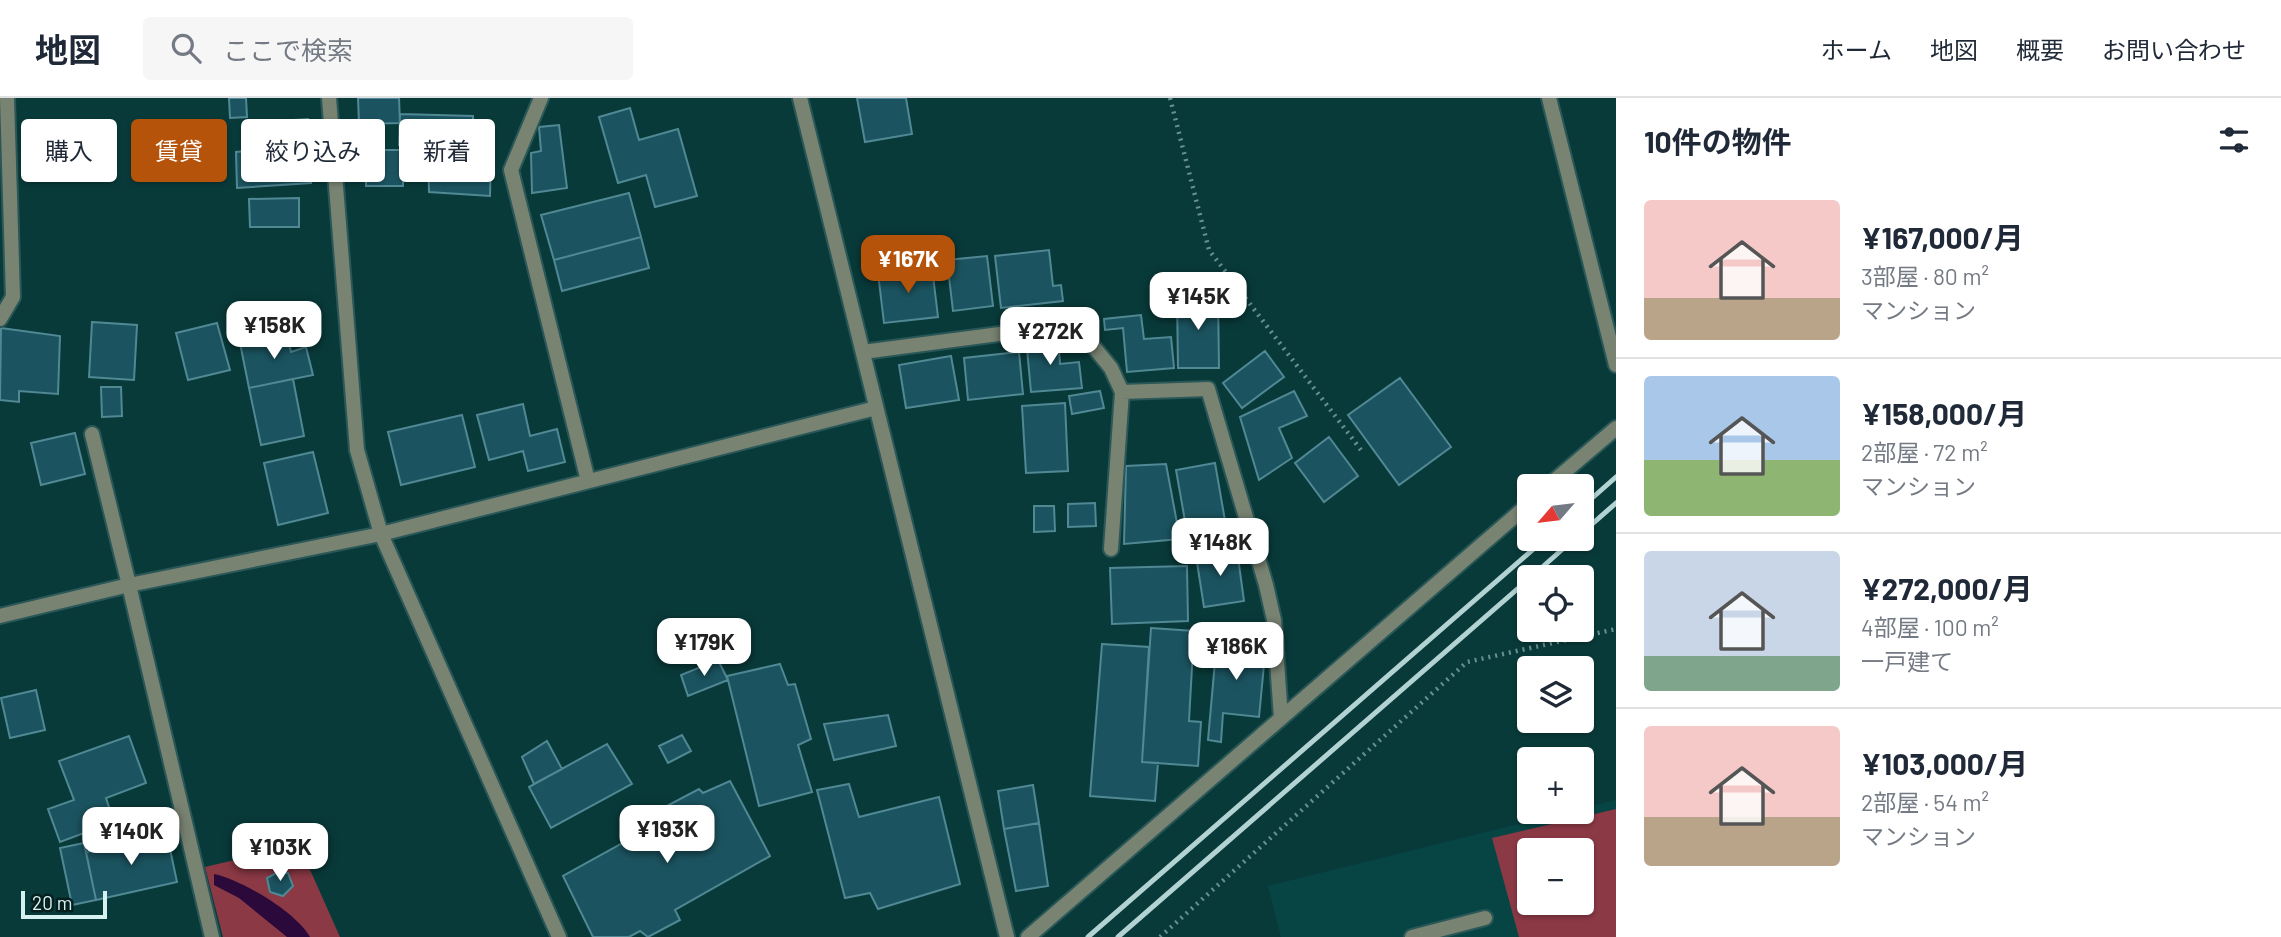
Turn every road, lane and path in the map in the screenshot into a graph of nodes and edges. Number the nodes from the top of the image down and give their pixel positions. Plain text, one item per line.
1 (7, 98) edge
2 (329, 98) edge
3 (541, 98) edge
4 (800, 98) edge
5 (1170, 98) edge
6 (1549, 98) edge
7 (0, 319) edge
8 (863, 352) junction
9 (1616, 365) edge
10 (1122, 392) junction
11 (876, 408) junction
12 (1616, 428) edge
13 (92, 434) dead end
14 (1362, 450) dead end
15 (1562, 474) edge
16 (588, 481) junction
17 (1517, 514) edge
18 (381, 534) junction
19 (1111, 549) dead end
20 (129, 585) junction
21 (0, 616) edge
22 (1616, 629) edge
23 (1281, 719) junction
24 (1485, 918) dead end
25 (212, 937) edge
26 (559, 937) edge
27 (1007, 937) edge
28 (1028, 937) edge
29 (1160, 937) edge
30 (1412, 937) edge

1 - 7 street
2 - 18 street
3 - 16 street
4 - 8 street
5 - 14 path
6 - 9 street
8 - 10 street
8 - 11 street
10 - 19 street
10 - 23 street
11 - 16 street
11 - 27 street
12 - 15 street
13 - 20 street
16 - 18 street
17 - 23 street
18 - 20 street
18 - 26 street
20 - 21 street
20 - 25 street
22 - 29 path
23 - 28 street
24 - 30 street

